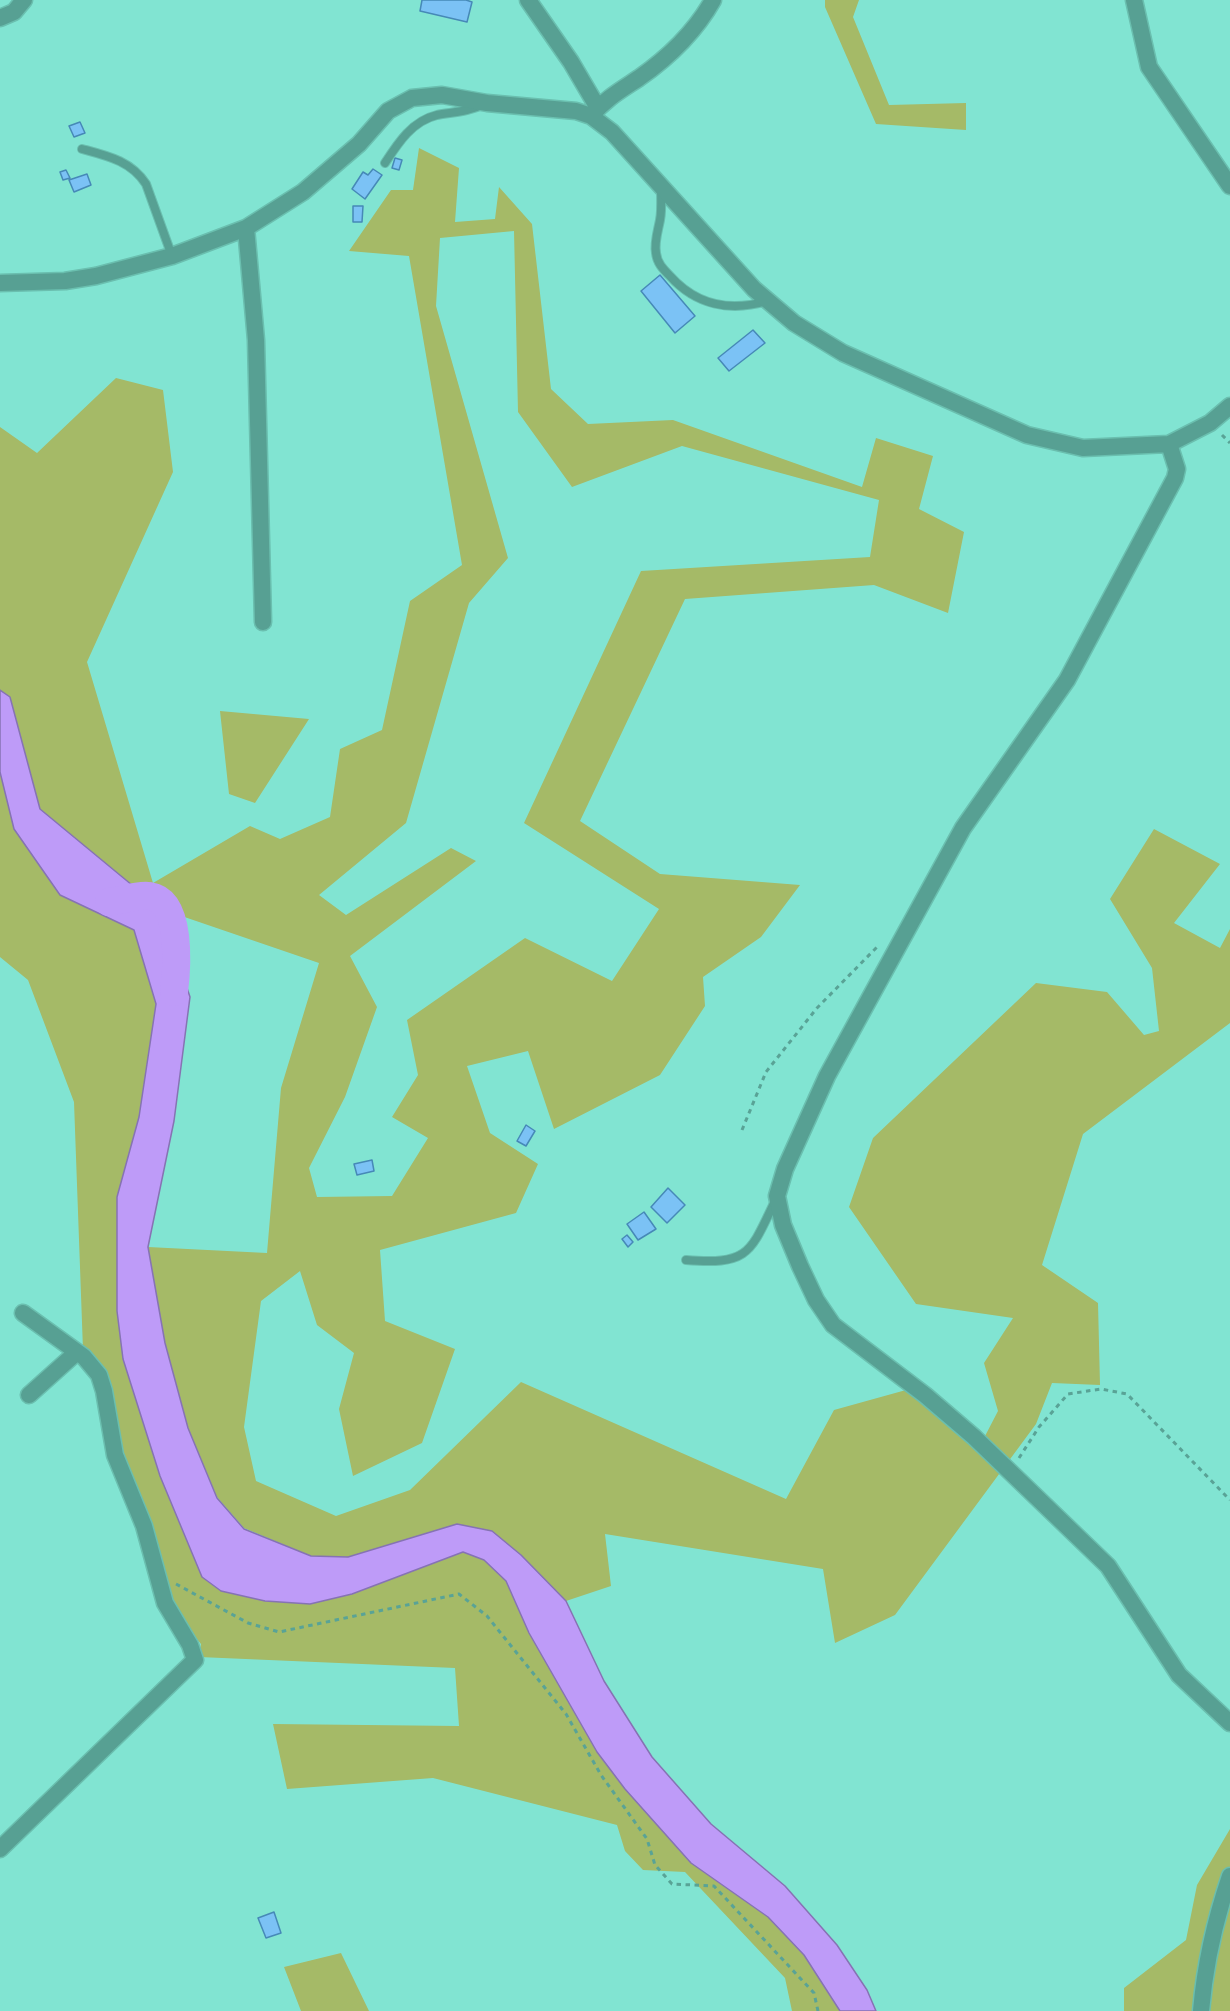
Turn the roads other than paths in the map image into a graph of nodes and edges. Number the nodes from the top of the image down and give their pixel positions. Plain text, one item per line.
1 (24, 0) edge
2 (528, 0) edge
3 (713, 0) edge
4 (1134, 0) edge
5 (0, 18) edge
6 (487, 103) junction
7 (594, 112) junction
8 (82, 149) dead end
9 (385, 163) dead end
10 (1230, 186) edge
11 (661, 187) junction
12 (246, 228) junction
13 (172, 256) junction
14 (0, 284) edge
15 (767, 301) junction
16 (1230, 406) edge
17 (1169, 444) junction
18 (263, 622) dead end
19 (777, 1196) junction
20 (686, 1260) dead end
21 (23, 1313) dead end
22 (77, 1352) junction
23 (29, 1395) dead end
24 (1230, 1723) edge
25 (0, 1849) edge
26 (1230, 1876) edge
27 (1201, 2011) edge

1 - 5 street
2 - 7 street
3 - 7 street
4 - 10 street
6 - 7 street
6 - 9 lane
6 - 12 street
7 - 11 street
8 - 13 lane
11 - 15 street
11 - 15 lane
12 - 13 street
12 - 18 street
13 - 14 street
15 - 17 street
16 - 17 street
17 - 19 street
19 - 20 lane
19 - 24 street
21 - 22 street
22 - 23 street
22 - 25 street
26 - 27 street

